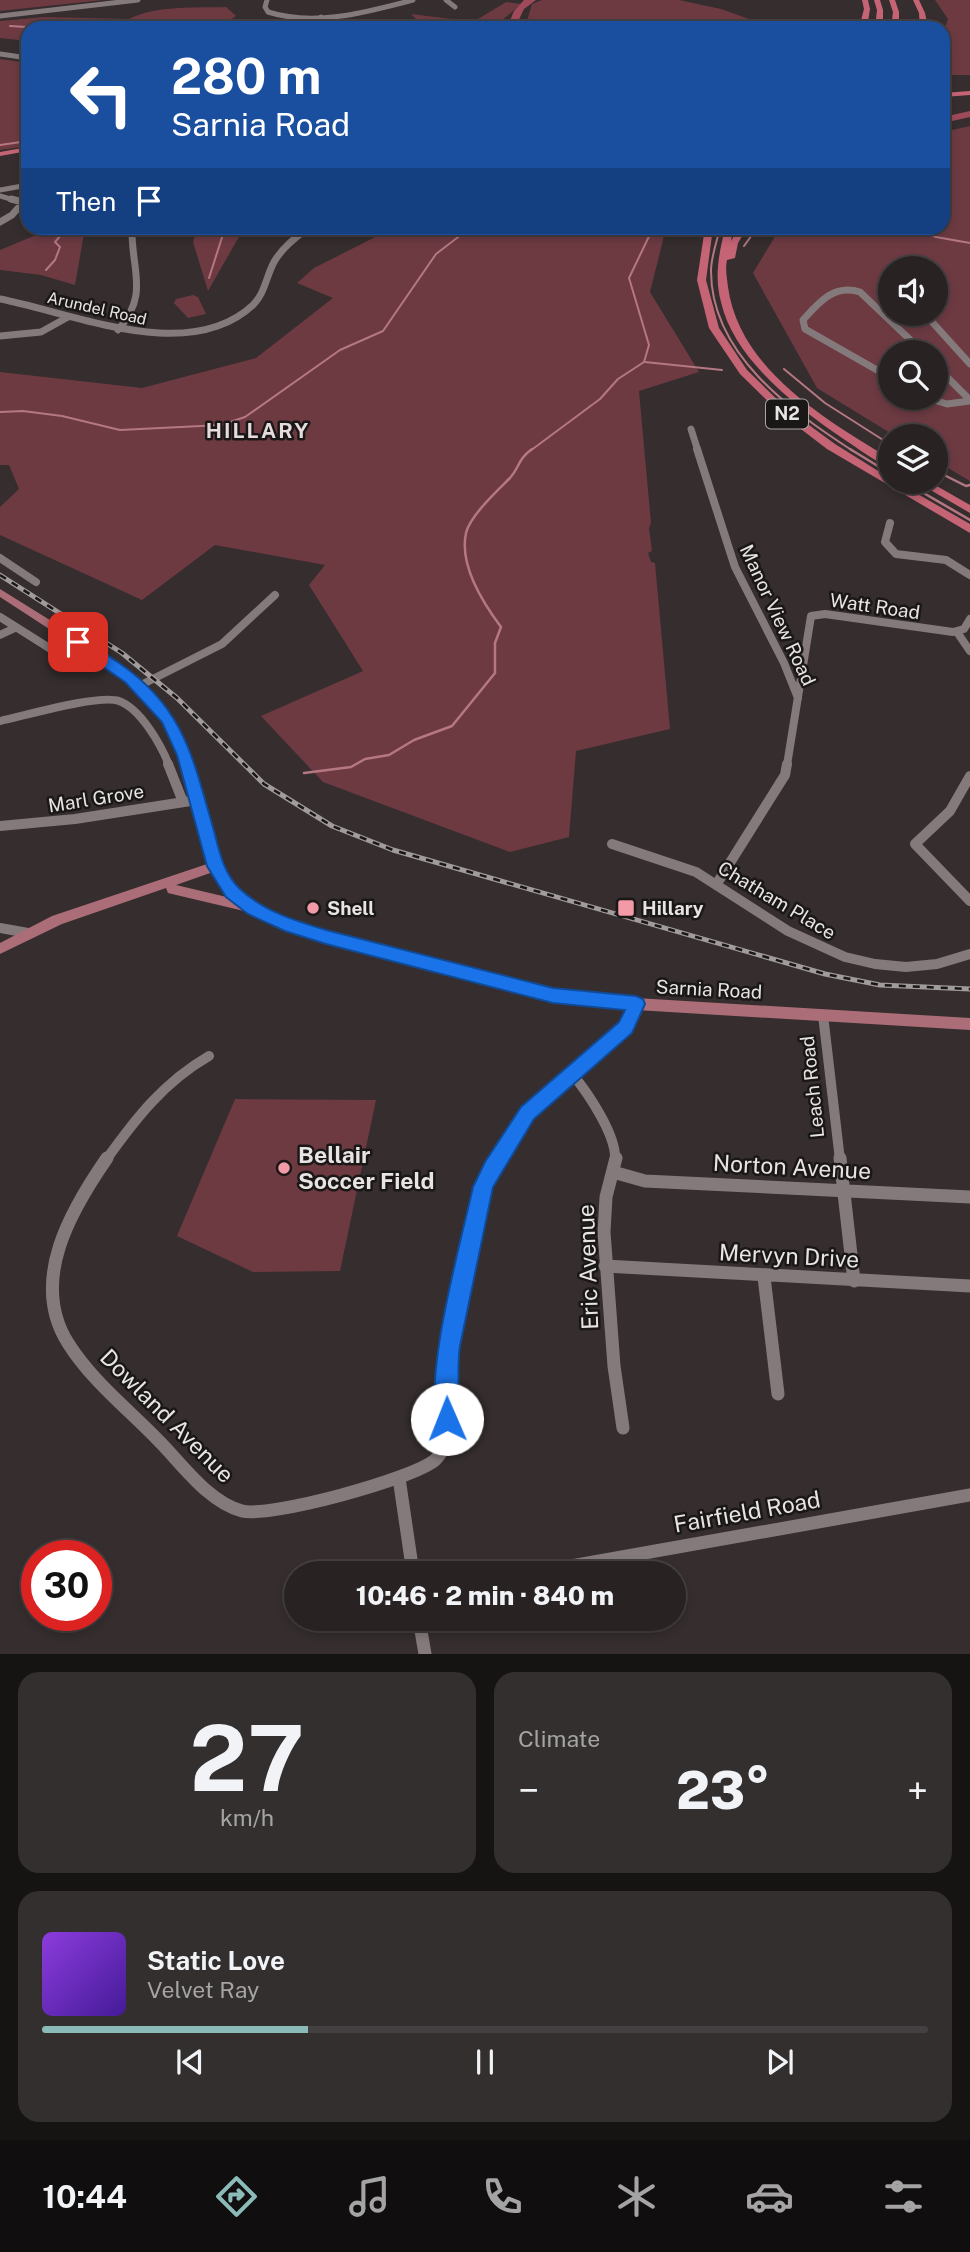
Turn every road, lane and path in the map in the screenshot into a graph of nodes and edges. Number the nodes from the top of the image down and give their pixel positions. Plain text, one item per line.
1 (138, 0) edge
2 (267, 0) edge
3 (413, 0) edge
4 (446, 0) edge
5 (865, 0) edge
6 (877, 0) edge
7 (892, 0) edge
8 (916, 0) edge
9 (455, 8) dead end
10 (0, 16) edge
11 (321, 17) junction
12 (323, 21) edge
13 (864, 21) edge
14 (879, 21) edge
15 (895, 21) edge
16 (923, 21) edge
17 (0, 54) edge
18 (21, 57) edge
19 (950, 85) edge
20 (970, 86) edge
21 (970, 92) edge
22 (950, 93) edge
23 (21, 150) edge
24 (0, 154) edge
25 (21, 157) edge
26 (0, 160) edge
27 (21, 186) edge
28 (0, 190) edge
29 (0, 196) edge
30 (21, 199) edge
31 (21, 204) edge
32 (0, 222) edge
33 (132, 235) edge
34 (300, 235) edge
35 (701, 235) edge
36 (707, 235) edge
37 (727, 235) edge
38 (740, 235) edge
39 (701, 272) junction
40 (0, 299) edge
41 (68, 317) junction
42 (936, 326) edge
43 (118, 330) junction
44 (0, 336) edge
45 (910, 340) edge
46 (754, 357) junction
47 (970, 364) edge
48 (878, 371) edge
49 (948, 378) edge
50 (970, 401) edge
51 (948, 406) edge
52 (691, 429) dead end
53 (878, 456) edge
54 (942, 494) edge
55 (970, 510) edge
56 (890, 523) dead end
57 (970, 529) edge
58 (0, 558) edge
59 (970, 575) edge
60 (36, 582) dead end
61 (0, 592) edge
62 (275, 595) dead end
63 (0, 617) edge
64 (970, 619) edge
65 (15, 628) junction
66 (957, 632) junction
67 (0, 635) edge
68 (78, 642) junction
69 (970, 651) edge
70 (139, 686) junction
71 (798, 698) junction
72 (0, 721) edge
73 (970, 776) edge
74 (197, 800) junction
75 (183, 802) junction
76 (0, 826) edge
77 (612, 844) dead end
78 (217, 870) junction
79 (716, 885) junction
80 (172, 889) junction
81 (123, 898) junction
82 (970, 901) edge
83 (254, 909) junction
84 (0, 928) edge
85 (27, 933) junction
86 (0, 949) edge
87 (970, 954) edge
88 (636, 1004) junction
89 (823, 1015) junction
90 (970, 1024) edge
91 (209, 1056) dead end
92 (573, 1075) junction
93 (613, 1172) junction
94 (843, 1191) junction
95 (970, 1197) edge
96 (605, 1266) junction
97 (764, 1277) junction
98 (854, 1281) junction
99 (970, 1286) edge
100 (778, 1394) dead end
101 (623, 1428) dead end
102 (399, 1478) junction
103 (970, 1495) edge
104 (411, 1561) edge
105 (599, 1561) edge
106 (421, 1631) edge
107 (425, 1654) edge

1 - 10 street
2 - 11 street
3 - 11 street
4 - 9 street
5 - 13 highway
6 - 14 highway
7 - 15 highway
8 - 16 highway
11 - 12 street
17 - 18 street
19 - 20 highway
21 - 22 highway
23 - 24 highway
25 - 26 highway
27 - 28 street
29 - 30 street
31 - 32 street
33 - 43 street
34 - 43 street, Arundel Road
35 - 39 highway
36 - 39 highway, N2
37 - 46 highway, N2
38 - 46 highway
39 - 57 highway, N2
40 - 41 street, Arundel Road
41 - 43 street, Arundel Road
41 - 44 street
42 - 47 street
45 - 48 street
46 - 53 highway, N2
49 - 50 street
50 - 51 street
52 - 71 street, Manor View Road
54 - 55 highway
56 - 59 street
58 - 60 street
61 - 68 main road, Sarnia Road
62 - 70 street
63 - 65 street
64 - 66 street
65 - 67 street
65 - 68 street
66 - 69 street
66 - 71 street, Watt Road
68 - 70 main road, Sarnia Road
70 - 74 main road, Sarnia Road
71 - 79 street, Manor View Road
72 - 75 street
73 - 82 street
74 - 75 street, Marl Grove
74 - 78 main road, Sarnia Road
75 - 76 street, Marl Grove
77 - 79 street, Chatham Place
78 - 80 main road
78 - 81 main road
78 - 83 main road, Sarnia Road
79 - 87 street, Chatham Place
80 - 81 main road
80 - 83 main road
81 - 85 main road
83 - 88 main road, Sarnia Road
84 - 85 street
85 - 86 main road
88 - 89 main road, Sarnia Road
88 - 92 street, Dowland Avenue
89 - 90 main road, Sarnia Road
89 - 94 street, Leach Road
91 - 102 street, Dowland Avenue
92 - 93 street, Eric Avenue
92 - 102 street, Dowland Avenue
93 - 94 street, Norton Avenue
93 - 96 street, Eric Avenue
94 - 95 street, Norton Avenue
94 - 98 street, Leach Road
96 - 97 street, Mervyn Drive
96 - 101 street, Eric Avenue
97 - 98 street, Mervyn Drive
97 - 100 street
98 - 99 street, Mervyn Drive
102 - 104 street
103 - 105 street, Fairfield Road
106 - 107 street

